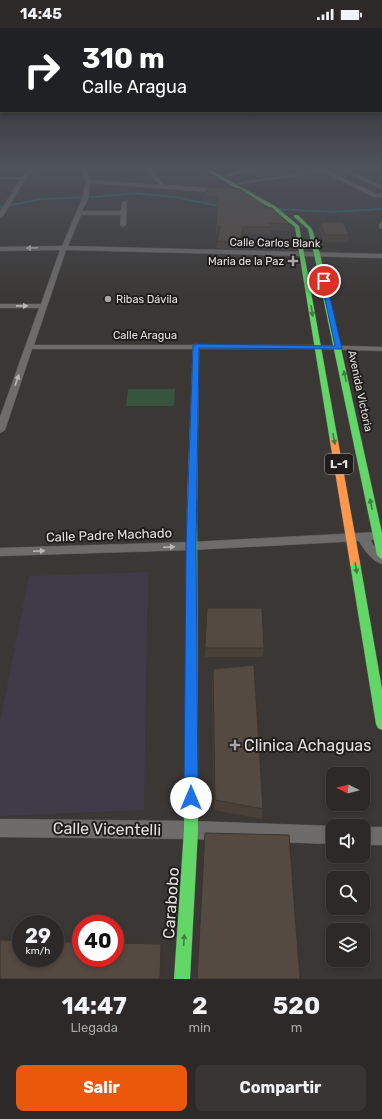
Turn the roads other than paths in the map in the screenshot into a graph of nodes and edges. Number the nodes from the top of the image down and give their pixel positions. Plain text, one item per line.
1 (285, 212) edge
2 (287, 212) edge
3 (79, 213) joint
4 (124, 213) joint
5 (123, 225) dead end
6 (64, 248) junction
7 (0, 249) edge
8 (303, 253) junction
9 (318, 254) junction
10 (382, 256) edge
11 (0, 306) edge
12 (44, 306) junction
13 (196, 346) junction
14 (28, 347) junction
15 (318, 347) junction
16 (339, 348) junction
17 (382, 349) edge
18 (0, 401) edge
19 (10, 401) junction
20 (0, 430) edge
21 (378, 536) junction
22 (357, 537) junction
23 (191, 546) junction
24 (0, 552) edge
25 (382, 556) edge
26 (382, 560) edge
27 (382, 724) edge
28 (0, 828) edge
29 (191, 830) junction
30 (326, 835) edge
31 (370, 836) edge
32 (382, 836) edge
33 (182, 979) edge

1 - 8 main road, Avenida Victoria / L-1
2 - 9 main road, Avenida Victoria / L-1
3 - 4 street
3 - 6 street
4 - 5 street
6 -> 7 street, Calle Carlos Blank
6 - 8 street, Calle Carlos Blank
6 - 12 street
8 - 9 street, Calle Carlos Blank
8 -> 15 main road, Avenida Victoria / L-1
9 - 10 street, Calle Carlos Blank
9 - 16 main road, Avenida Victoria / L-1
11 -> 12 street
12 - 14 street
13 - 14 street, Calle Aragua
13 - 15 street, Calle Aragua
13 - 23 main road, Carabobo
19 -> 14 street
15 - 16 street, Calle Aragua
15 -> 22 main road, Avenida Victoria / L-1
16 - 17 street, Calle Aragua
21 -> 16 main road, Avenida Victoria / L-1
18 - 19 street
19 - 20 street
21 - 22 street, Calle Padre Machado
21 - 25 main road, Avenida Victoria / L-1
22 - 23 street, Calle Padre Machado
22 - 26 street
22 -> 27 main road, Avenida Victoria / L-1
24 -> 23 street, Calle Padre Machado
23 - 29 main road, Carabobo
28 - 29 street, Calle Vicentelli
29 - 30 street, Calle Vicentelli
33 -> 29 main road, Carabobo
31 - 32 street

